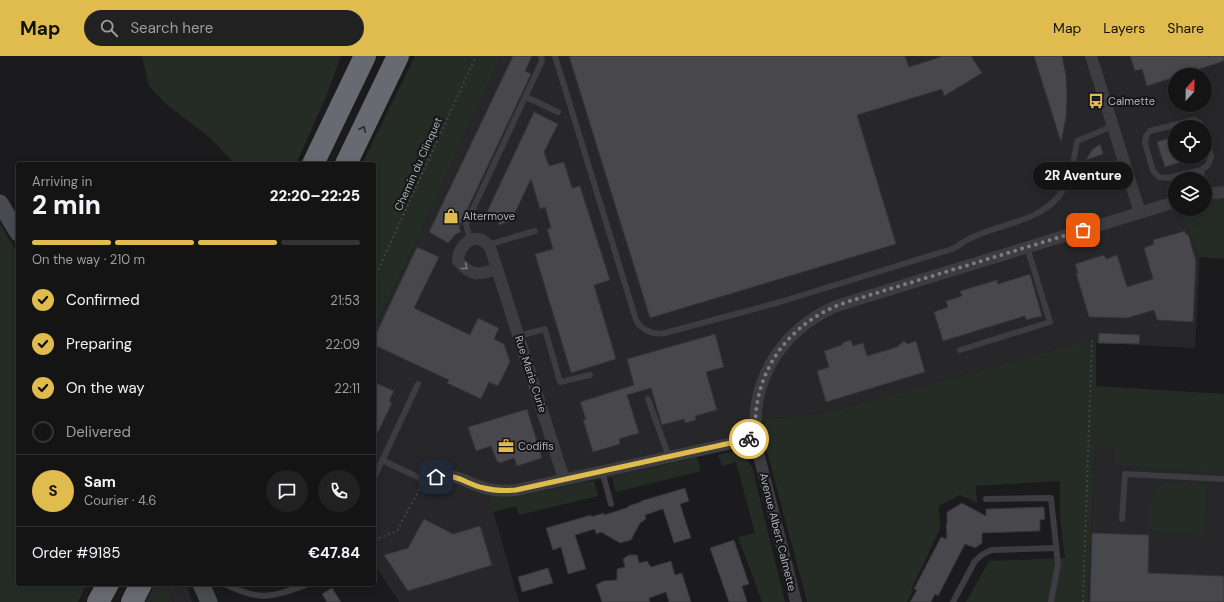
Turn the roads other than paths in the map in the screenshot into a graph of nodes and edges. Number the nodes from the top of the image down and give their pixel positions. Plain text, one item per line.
1 (354, 56) edge
2 (365, 56) edge
3 (398, 56) edge
4 (541, 56) edge
5 (555, 56) edge
6 (1091, 56) edge
7 (526, 97) junction
8 (558, 112) dead end
9 (1113, 126) junction
10 (1168, 127) edge
11 (310, 162) edge
12 (314, 162) edge
13 (347, 162) edge
14 (1208, 164) edge
15 (1201, 170) joint
16 (1224, 192) edge
17 (1212, 193) edge
18 (0, 204) edge
19 (1168, 204) edge
20 (1140, 213) junction
21 (16, 230) edge
22 (535, 231) dead end
23 (470, 240) junction
24 (487, 245) junction
25 (1027, 247) junction
26 (497, 269) junction
27 (519, 336) junction
28 (960, 350) dead end
29 (590, 375) dead end
30 (418, 384) dead end
31 (648, 399) dead end
32 (756, 438) junction
33 (669, 457) junction
34 (382, 460) junction
35 (602, 471) junction
36 (376, 474) edge
37 (564, 479) junction
38 (1224, 479) edge
39 (424, 480) joint
40 (986, 499) dead end
41 (611, 504) dead end
42 (1122, 519) dead end
43 (1056, 548) junction
44 (107, 586) edge
45 (141, 586) edge
46 (202, 586) edge
47 (228, 586) edge
48 (302, 586) edge
49 (98, 602) edge
50 (132, 602) edge
51 (209, 602) edge
52 (796, 602) edge
53 (953, 602) edge
54 (1051, 602) edge

1 - 11 highway
2 - 12 highway
13 -> 3 highway
4 - 7 lane
5 - 9 lane
6 - 9 street
7 - 8 lane
7 - 23 lane
9 - 20 street
10 - 15 lane
14 - 15 lane
16 - 17 street
18 - 21 main road
19 - 20 street, Avenue Albert Calmette
20 - 25 street, Avenue Albert Calmette
22 - 24 lane
23 - 24 street
23 -> 26 street
24 - 26 street, Rue Marie Curie
25 - 28 lane
25 - 32 street, Avenue Albert Calmette
26 - 27 street, Rue Marie Curie
27 - 29 lane
27 - 37 street, Rue Marie Curie
30 - 34 lane
31 - 33 lane
32 - 33 street
32 - 52 street, Avenue Albert Calmette
33 - 35 street
34 - 36 lane
34 - 39 lane
35 - 37 street
35 - 41 lane
37 - 39 street
38 - 42 lane
40 - 43 lane
43 - 53 lane
43 - 54 lane
44 - 49 highway
45 - 50 highway
46 - 51 main road
47 - 48 lane

